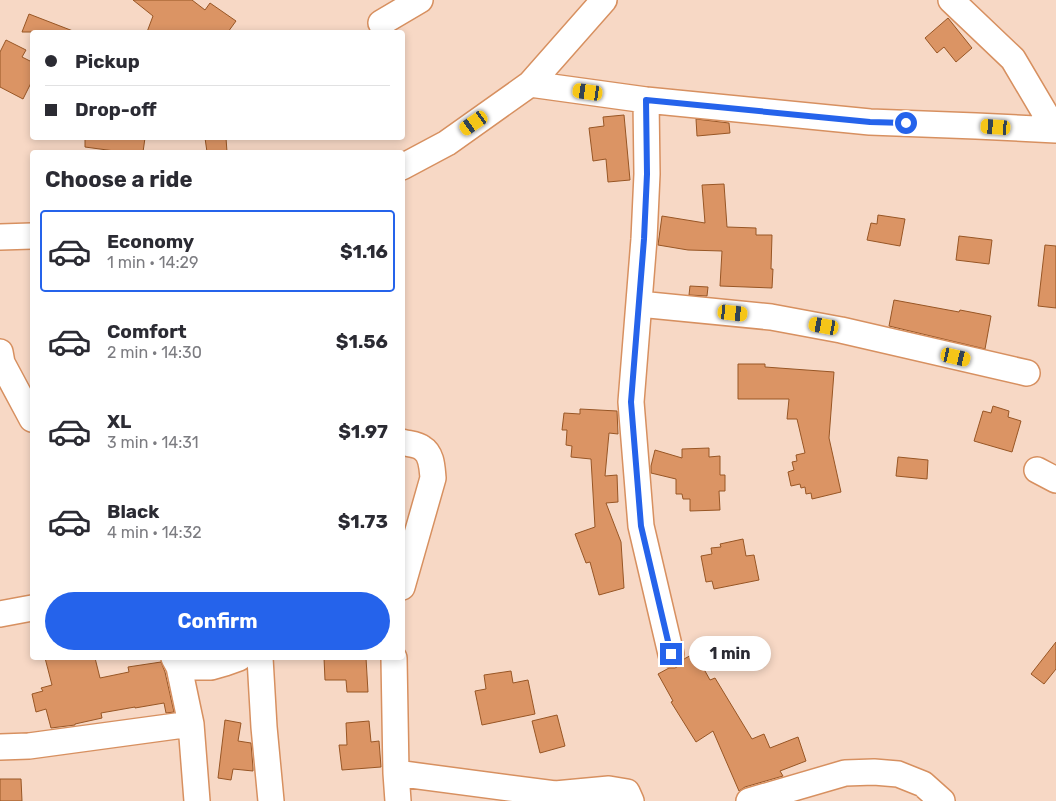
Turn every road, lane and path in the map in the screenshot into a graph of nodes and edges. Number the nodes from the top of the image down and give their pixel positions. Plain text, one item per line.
1 (420, 0) edge
2 (604, 0) edge
3 (956, 2) edge
4 (381, 23) dead end
5 (530, 84) junction
6 (646, 100) junction
7 (1056, 130) edge
8 (405, 165) edge
9 (30, 236) edge
10 (0, 237) edge
11 (639, 304) junction
12 (0, 352) edge
13 (1028, 373) dead end
14 (30, 414) edge
15 (405, 443) edge
16 (405, 576) edge
17 (30, 608) edge
18 (0, 614) edge
19 (671, 654) dead end
20 (234, 660) edge
21 (260, 660) edge
22 (394, 660) edge
23 (176, 662) edge
24 (191, 724) junction
25 (0, 747) edge
26 (396, 773) junction
27 (197, 801) edge
28 (271, 801) edge
29 (398, 801) edge
30 (631, 801) edge
31 (749, 801) edge
32 (942, 801) edge

1 - 4 street
2 - 5 street
3 - 7 street
5 - 6 street
5 - 8 street
6 - 7 street
6 - 11 street
9 - 10 street
11 - 13 street
11 - 19 street
12 - 14 street
15 - 16 street
17 - 18 street
20 - 23 street
21 - 28 street
22 - 26 street
23 - 24 street
24 - 25 street
24 - 27 street
26 - 29 street
26 - 30 street
31 - 32 street

